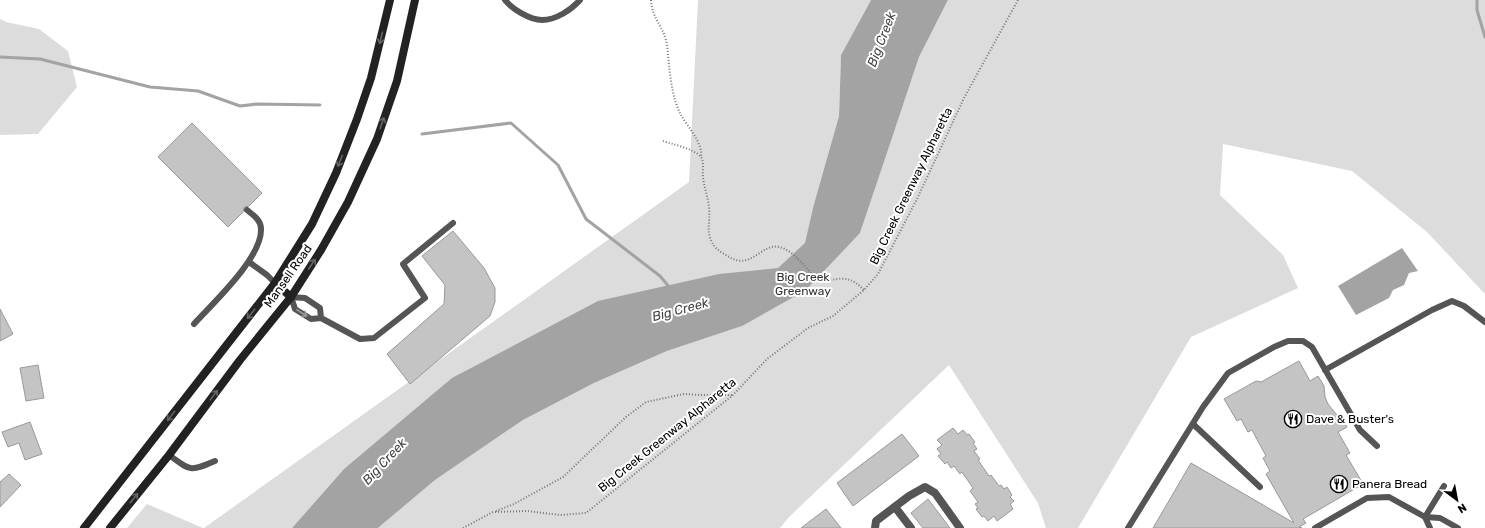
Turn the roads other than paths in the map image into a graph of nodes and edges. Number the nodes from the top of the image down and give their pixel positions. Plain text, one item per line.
1 (390, 0) edge
2 (416, 0) edge
3 (505, 0) edge
4 (580, 0) edge
5 (247, 210) dead end
6 (453, 223) dead end
7 (248, 262) junction
8 (275, 283) junction
9 (291, 297) junction
10 (321, 318) junction
11 (1485, 322) edge
12 (194, 324) dead end
13 (1325, 370) junction
14 (1193, 424) junction
15 (1377, 446) dead end
16 (169, 455) junction
17 (215, 461) dead end
18 (1444, 486) dead end
19 (1260, 487) dead end
20 (895, 507) junction
21 (1425, 517) junction
22 (84, 528) edge
23 (110, 528) edge
24 (875, 528) edge
25 (911, 528) edge
26 (960, 528) edge
27 (1128, 528) edge
28 (1315, 528) edge
29 (1430, 528) edge
30 (1458, 528) edge

1 -> 8 main road, Mansell Road
9 -> 2 main road, Mansell Road
3 - 4 lane
5 - 7 lane
6 - 10 lane
7 - 8 lane
7 - 12 lane
8 - 9 main road
8 -> 22 main road, Mansell Road
9 -> 10 lane
9 - 10 lane
16 -> 9 main road, Mansell Road
11 - 13 lane
13 - 14 lane
13 - 15 lane
14 - 19 lane
14 - 27 lane
16 - 17 lane
23 -> 16 main road, Mansell Road
18 - 21 lane
20 - 24 street
20 - 25 street
20 - 26 street
21 - 28 lane
21 - 29 lane
21 - 30 lane

